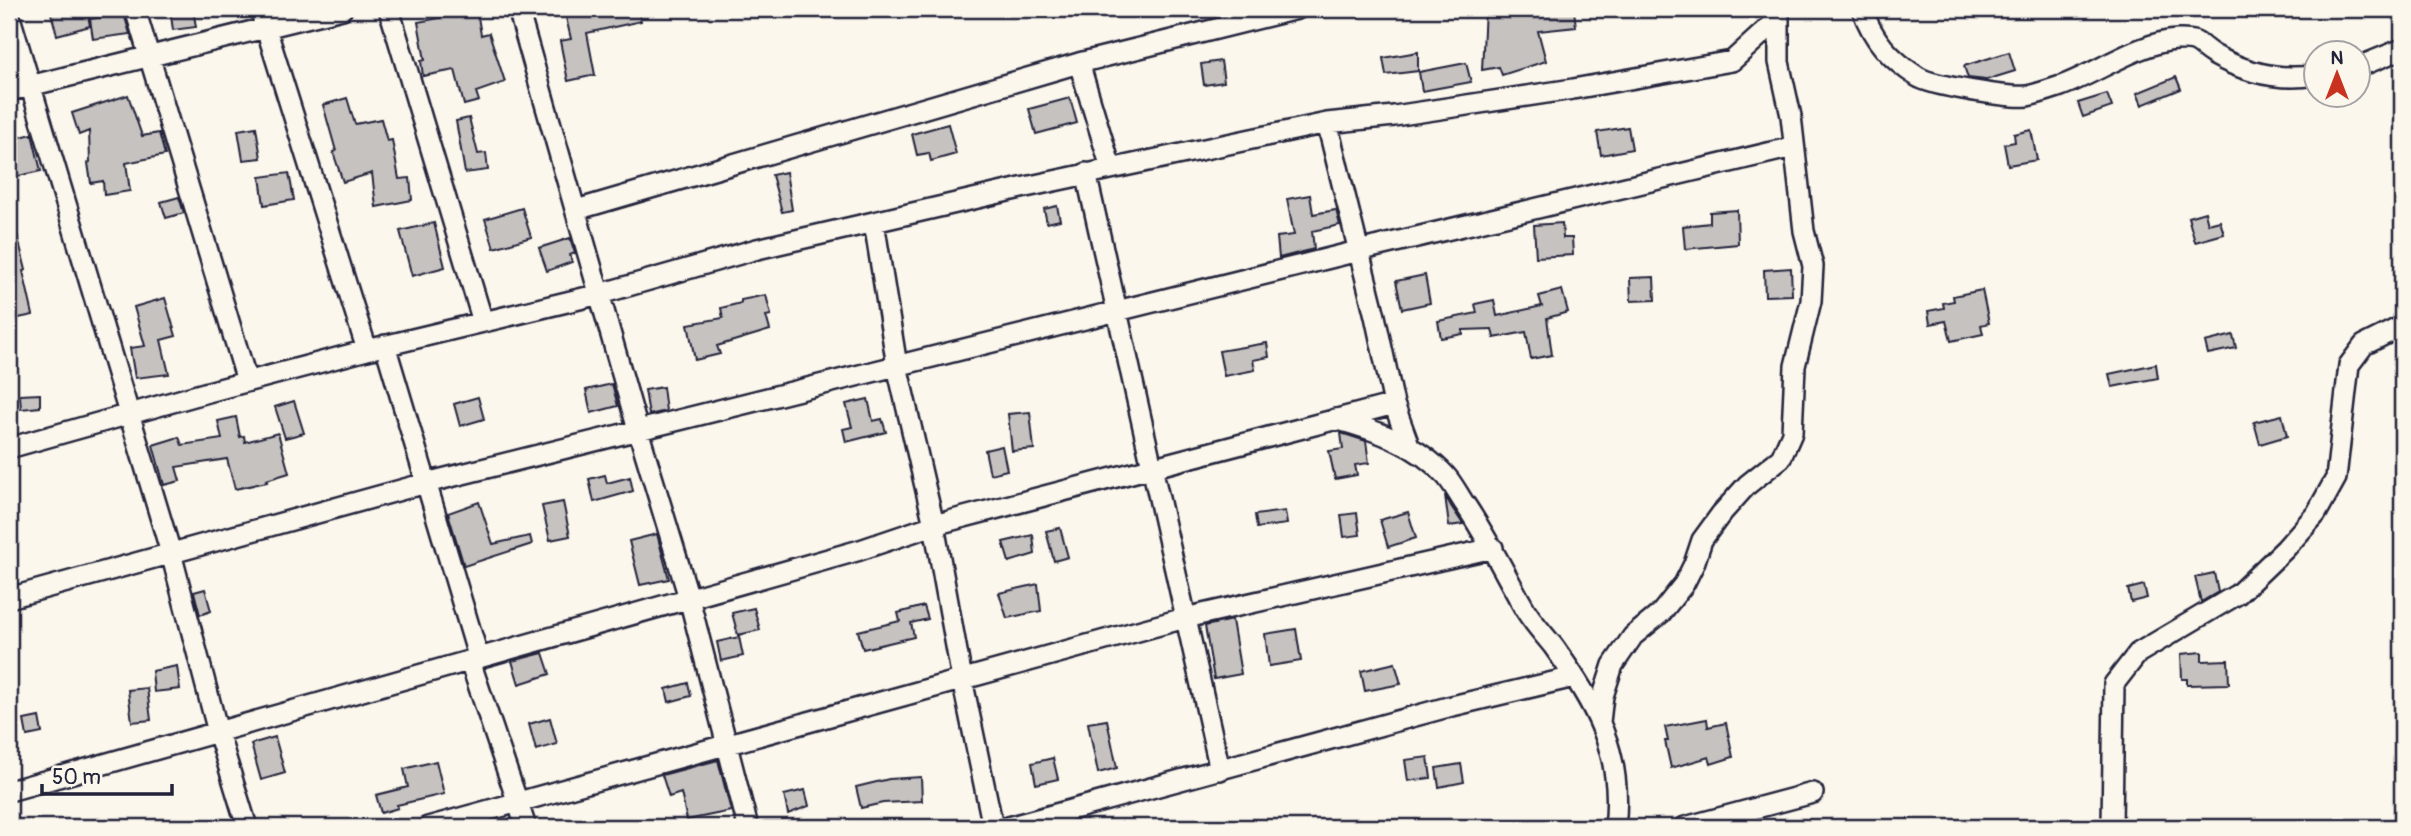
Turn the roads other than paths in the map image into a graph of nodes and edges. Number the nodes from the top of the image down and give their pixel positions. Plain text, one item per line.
1 (135, 9) edge
2 (260, 9) edge
3 (342, 9) edge
4 (389, 9) edge
5 (518, 9) edge
6 (1297, 9) edge
7 (1862, 9) edge
8 (9, 14) edge
9 (1779, 14) edge
10 (266, 28) junction
11 (2402, 49) edge
12 (150, 55) junction
13 (2372, 62) edge
14 (1079, 63) junction
15 (2302, 78) edge
16 (30, 86) junction
17 (9, 91) edge
18 (1327, 123) junction
19 (1793, 148) junction
20 (1111, 168) junction
21 (1086, 173) junction
22 (576, 210) junction
23 (874, 222) junction
24 (1358, 251) junction
25 (600, 294) junction
26 (1118, 312) junction
27 (483, 322) junction
28 (2402, 326) edge
29 (376, 348) junction
30 (897, 366) junction
31 (247, 382) junction
32 (1394, 404) junction
33 (128, 414) junction
34 (1334, 419) junction
35 (638, 430) junction
36 (10, 444) edge
37 (1409, 445) junction
38 (1152, 467) junction
39 (426, 483) junction
40 (934, 525) junction
41 (1493, 548) junction
42 (171, 553) junction
43 (9, 598) edge
44 (689, 598) junction
45 (1185, 618) junction
46 (474, 660) junction
47 (1574, 677) junction
48 (962, 679) junction
49 (1600, 722) junction
50 (218, 732) junction
51 (725, 744) junction
52 (1220, 770) junction
53 (9, 791) edge
54 (1813, 793) dead end
55 (518, 802) junction
56 (247, 827) edge
57 (428, 827) edge
58 (526, 827) edge
59 (748, 827) edge
60 (993, 827) edge
61 (1008, 827) edge
62 (1615, 827) edge
63 (1685, 827) edge
64 (2112, 827) edge

1 - 12 street
2 - 10 street
3 - 10 street
4 - 27 street
5 - 22 street
6 - 14 street
7 - 15 street
8 - 16 street
9 - 18 street
9 - 19 street
10 - 12 street
10 - 29 street
11 - 13 street
12 - 16 street
12 - 31 street
14 - 20 street
14 - 22 street
16 - 17 street
16 - 33 street
18 - 20 street
18 - 24 street
19 - 24 street
19 - 49 street
20 - 21 street
21 - 23 street
21 - 26 street
22 - 25 street
23 - 25 street
23 - 30 street
24 - 26 street
24 - 32 street
25 - 27 street
25 - 35 street
26 - 30 street
26 - 38 street
27 - 29 street
28 - 64 street
29 - 31 street
29 - 39 street
30 - 35 street
30 - 40 street
31 - 33 street
32 - 34 street
32 - 37 street
33 - 36 street
33 - 42 street
34 - 37 street
34 - 38 street
35 - 39 street
35 - 44 street
37 - 41 street
38 - 40 street
38 - 45 street
39 - 42 street
39 - 46 street
40 - 44 street
40 - 48 street
41 - 45 street
41 - 47 street
42 - 43 street
42 - 50 street
44 - 46 street
44 - 51 street
45 - 48 street
45 - 52 street
46 - 50 street
46 - 55 street
47 - 49 street
47 - 52 street
48 - 51 street
48 - 60 street
49 - 62 street
50 - 53 street
50 - 56 street
51 - 55 street
51 - 59 street
52 - 61 street
54 - 63 street
55 - 57 street
55 - 58 street

